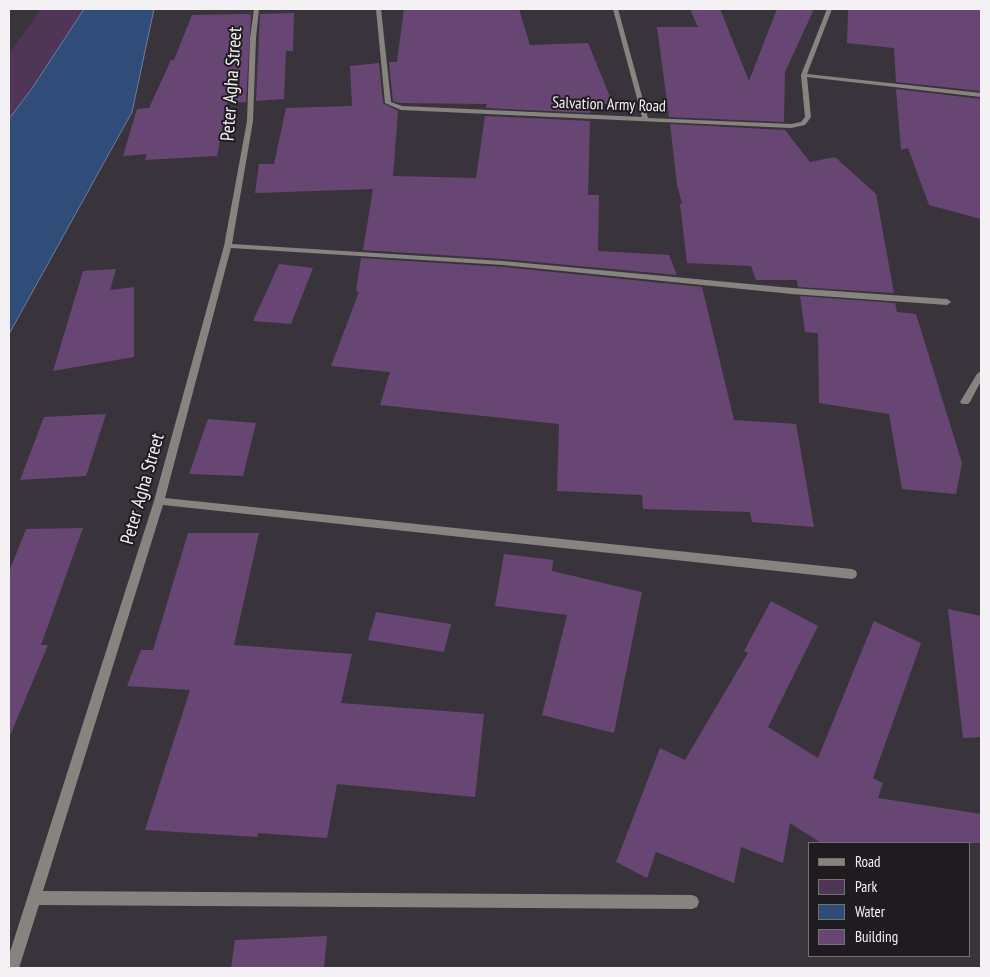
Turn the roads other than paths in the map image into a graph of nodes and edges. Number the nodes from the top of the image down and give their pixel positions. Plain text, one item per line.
1 (256, 9) edge
2 (378, 9) edge
3 (615, 9) edge
4 (829, 9) edge
5 (804, 75) junction
6 (981, 95) edge
7 (646, 120) junction
8 (228, 246) junction
9 (947, 302) dead end
10 (981, 374) edge
11 (965, 402) dead end
12 (159, 501) junction
13 (852, 574) dead end
14 (34, 898) junction
15 (692, 902) dead end
16 (12, 968) edge

1 - 8 street, Peter Agha Street
2 - 7 street, Salvation Army Road
3 - 7 street
4 - 5 street, Salvation Army Road
5 - 6 street
5 - 7 street, Salvation Army Road
8 - 9 street
8 - 12 street, Peter Agha Street
10 - 11 street
12 - 13 street
12 - 14 street, Peter Agha Street
14 - 15 street
14 - 16 street, Peter Agha Street

